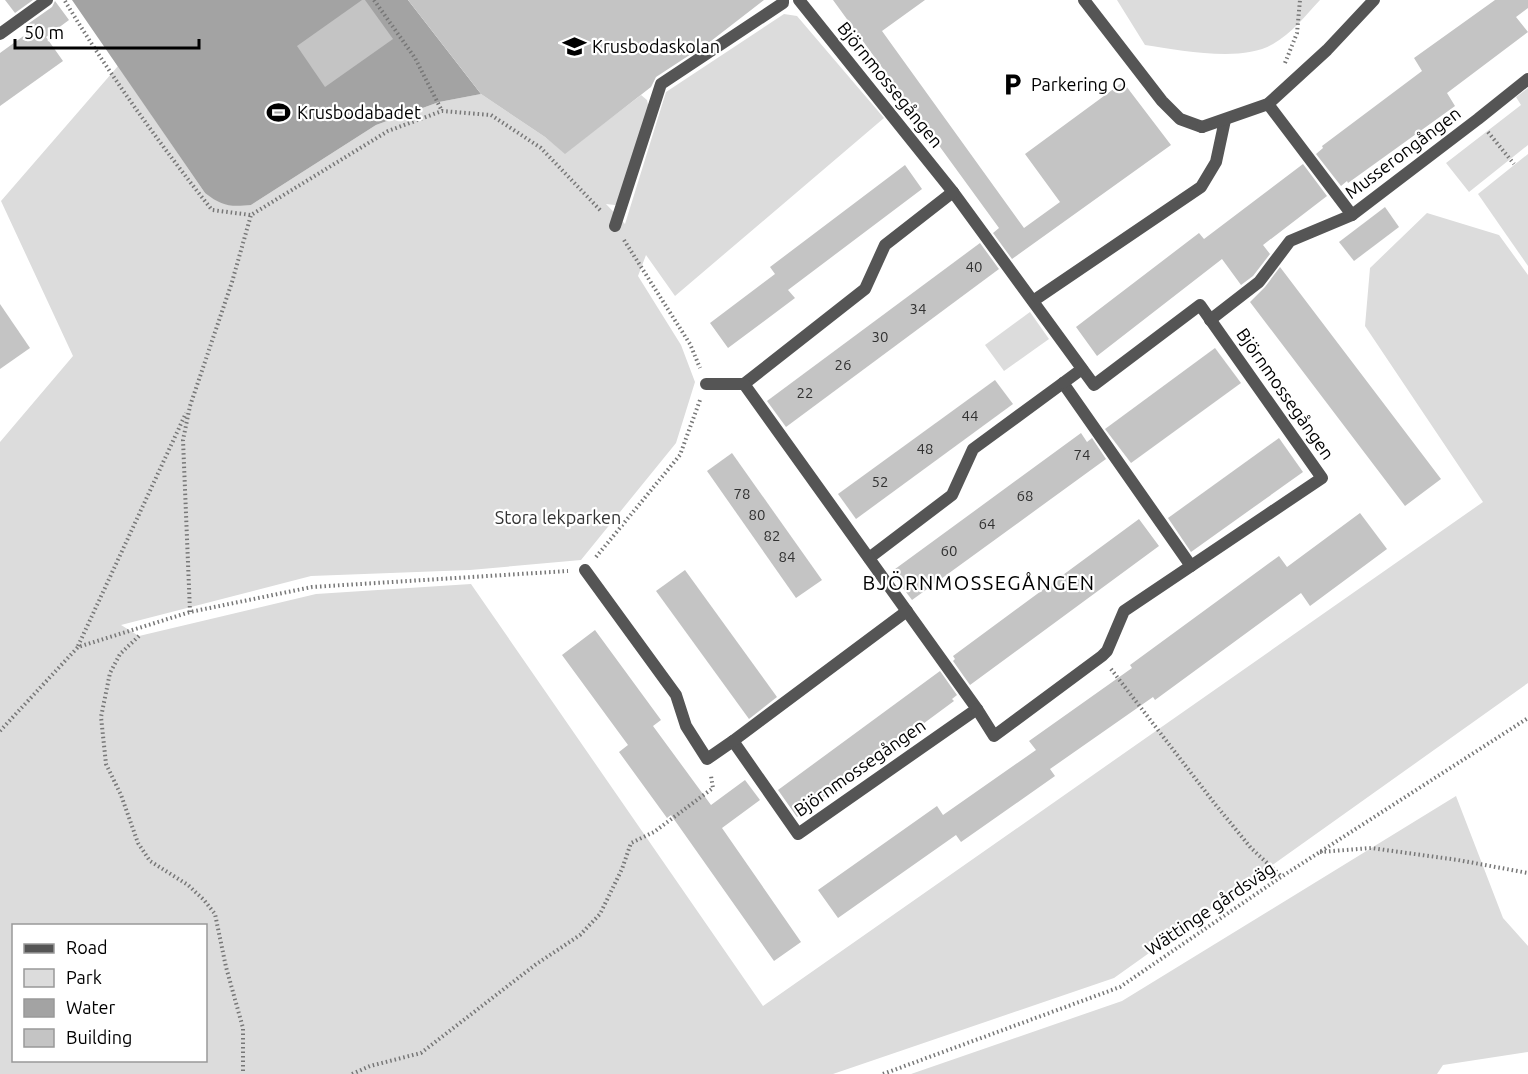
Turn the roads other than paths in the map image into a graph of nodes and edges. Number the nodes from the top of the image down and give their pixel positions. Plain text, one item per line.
1 (47, 0) edge
2 (783, 0) edge
3 (799, 0) edge
4 (1084, 0) edge
5 (1374, 0) edge
6 (0, 34) edge
7 (1528, 79) edge
8 (1268, 104) junction
9 (1225, 120) junction
10 (954, 192) junction
11 (1352, 216) junction
12 (615, 226) road end
13 (1033, 301) junction
14 (1210, 320) junction
15 (1082, 369) junction
16 (1063, 383) junction
17 (706, 384) road end
18 (744, 384) junction
19 (869, 558) junction
20 (1191, 566) junction
21 (585, 570) road end
22 (907, 611) junction
23 (977, 709) junction
24 (733, 741) junction

1 - 6 street
2 - 12 street
3 - 10 street, Björnmossegången
4 - 9 street
5 - 8 street
7 - 11 street, Musserongången
8 - 9 street
8 - 11 street, Musserongången
9 - 13 street
10 - 13 street, Björnmossegången
10 - 18 street
11 - 14 street, Björnmossegången
13 - 15 street, Björnmossegången
14 - 15 street, Björnmossegången
14 - 20 street, Björnmossegången
15 - 16 street
16 - 19 street
16 - 20 street
17 - 18 street
18 - 19 street, Björnmossegången
19 - 22 street, Björnmossegången
20 - 23 street, Björnmossegången
21 - 24 street
22 - 23 street, Björnmossegången
22 - 24 street
23 - 24 street, Björnmossegången

